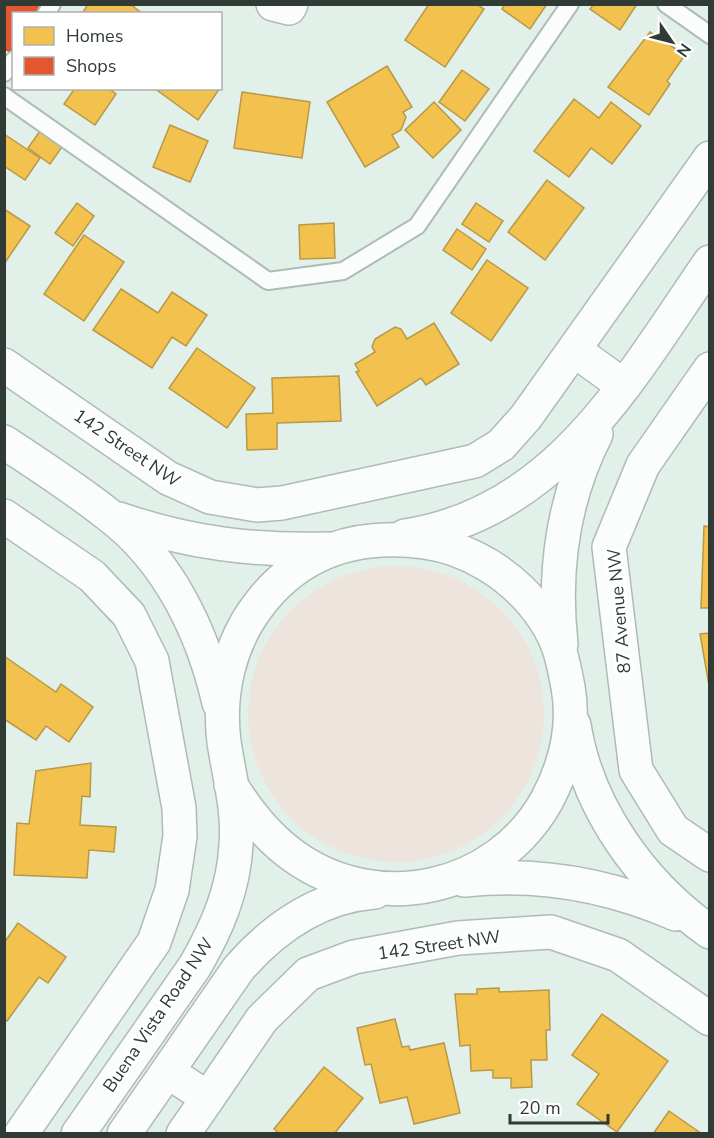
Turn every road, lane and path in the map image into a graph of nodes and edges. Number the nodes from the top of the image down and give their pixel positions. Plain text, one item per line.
1 (570, 4) edge
2 (666, 4) edge
3 (710, 35) edge
4 (4, 96) edge
5 (710, 158) edge
6 (710, 262) edge
7 (574, 350) junction
8 (4, 365) edge
9 (710, 369) edge
10 (624, 386) junction
11 (4, 442) edge
12 (4, 516) edge
13 (111, 517) junction
14 (380, 539) junction
15 (330, 549) junction
16 (561, 648) junction
17 (570, 700) junction
18 (224, 738) junction
19 (231, 785) junction
20 (710, 855) edge
21 (453, 881) junction
22 (397, 890) junction
23 (710, 932) edge
24 (710, 1019) edge
25 (168, 1072) junction
26 (208, 1098) junction
27 (21, 1134) edge
28 (78, 1134) edge
29 (124, 1134) edge
30 (183, 1134) edge

1 - 4 lane
2 - 3 lane
5 - 7 street
6 - 10 street
7 - 8 street, 142 Street NW
7 - 10 street
9 - 20 street, 87 Avenue NW
10 - 14 street
10 - 16 street
11 - 13 street
12 - 27 street
13 - 15 street
13 - 18 street
14 - 15 street
14 - 16 street
15 - 18 street
16 - 17 street
17 - 21 street
17 - 23 street
18 - 19 street, Buena Vista Road NW
19 - 22 street
19 - 28 street, Buena Vista Road NW
21 - 22 street
21 - 23 street
22 - 25 street
24 - 26 street, 142 Street NW
25 - 26 street
25 - 29 street
26 - 30 street

